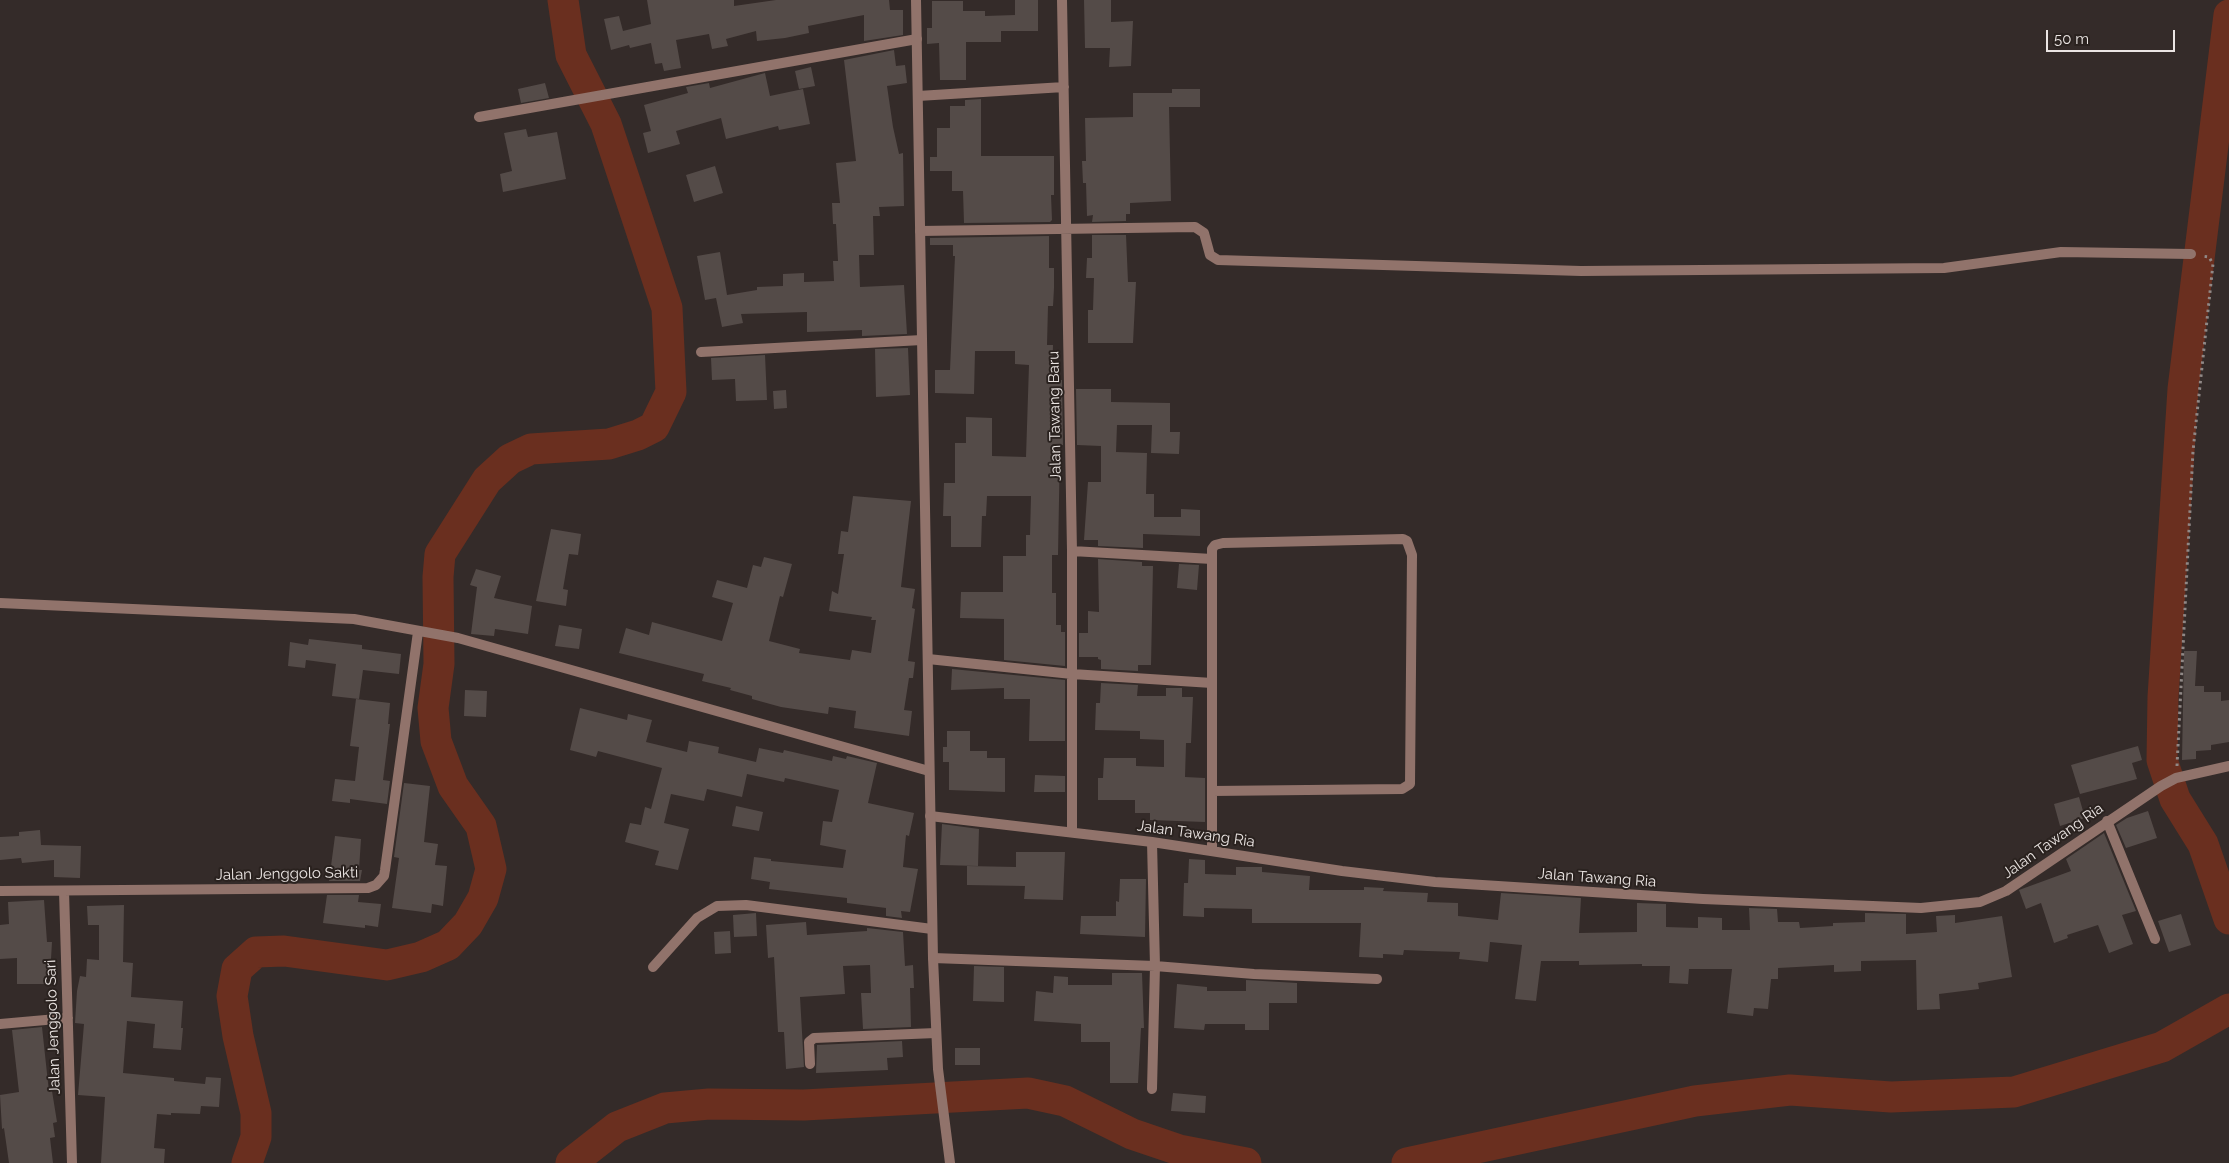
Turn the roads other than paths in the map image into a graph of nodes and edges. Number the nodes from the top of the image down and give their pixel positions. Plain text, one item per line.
1 (916, 0) edge
2 (1062, 0) edge
3 (917, 39) junction
4 (1064, 87) junction
5 (918, 96) junction
6 (479, 117) dead end
7 (1067, 228) junction
8 (920, 231) junction
9 (2191, 254) dead end
10 (922, 340) junction
11 (701, 352) dead end
12 (1072, 551) junction
13 (1212, 559) junction
14 (0, 603) edge
15 (421, 632) junction
16 (928, 659) junction
17 (1072, 674) junction
18 (1212, 683) junction
19 (2229, 766) edge
20 (929, 771) junction
21 (1212, 791) junction
22 (930, 816) junction
23 (2107, 821) junction
24 (1072, 832) junction
25 (1152, 842) junction
26 (1212, 851) junction
27 (0, 891) edge
28 (64, 891) junction
29 (932, 929) junction
30 (2155, 939) dead end
31 (933, 958) junction
32 (1155, 966) junction
33 (653, 967) dead end
34 (1378, 979) dead end
35 (68, 1018) junction
36 (0, 1024) edge
37 (936, 1033) junction
38 (810, 1064) dead end
39 (1152, 1089) dead end
40 (72, 1163) edge
41 (950, 1163) edge

1 - 3 street
2 - 4 street, Jalan Tawang Baru
3 - 5 street
3 - 6 street
4 - 5 street
4 - 7 street, Jalan Tawang Baru
5 - 8 street
7 - 8 street
7 - 9 street
7 - 12 street, Jalan Tawang Baru
8 - 10 street
10 - 11 street
10 - 16 street
12 - 13 street
12 - 17 street, Jalan Tawang Baru
13 - 18 street
13 - 21 street
14 - 15 street
15 - 20 street
15 - 28 street, Jalan Jenggolo Sakti
16 - 17 street
16 - 20 street
17 - 18 street
17 - 24 street, Jalan Tawang Baru
18 - 21 street
19 - 23 street, Jalan Tawang Ria
20 - 22 street
21 - 26 street
22 - 24 street, Jalan Tawang Ria
22 - 29 street
23 - 26 street, Jalan Tawang Ria
23 - 30 street
24 - 25 street, Jalan Tawang Ria
25 - 26 street, Jalan Tawang Ria
25 - 32 street
27 - 28 street, Jalan Jenggolo Sakti
28 - 35 street, Jalan Jenggolo Sari
29 - 31 street
29 - 33 street
31 - 32 street
31 - 37 street
32 - 34 street
32 - 39 street
35 - 36 street
35 - 40 street, Jalan Jenggolo Sari
37 - 38 street
37 - 41 street

